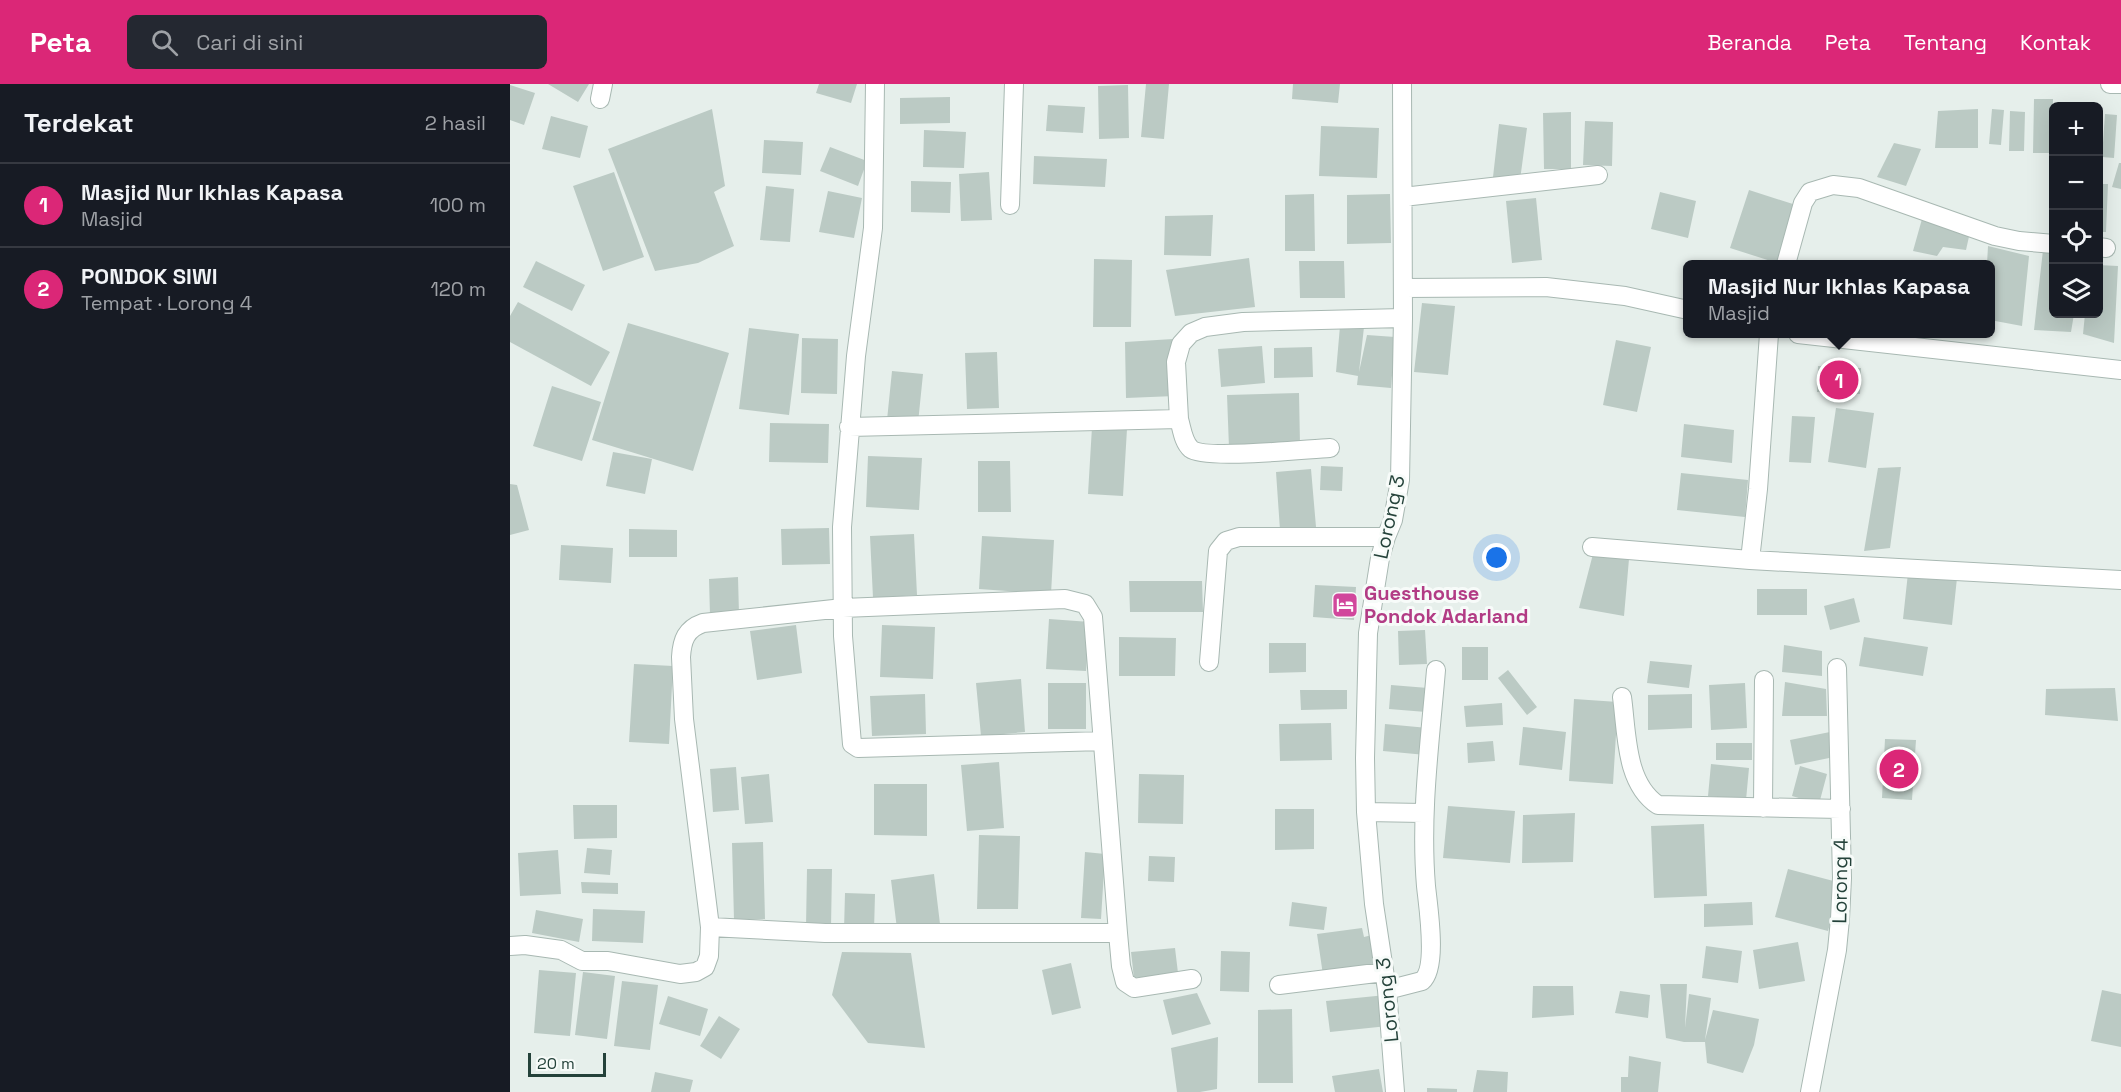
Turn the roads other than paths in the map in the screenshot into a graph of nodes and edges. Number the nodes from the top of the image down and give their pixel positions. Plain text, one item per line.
1 (875, 84) edge
2 (1014, 84) edge
3 (1402, 84) edge
4 (2110, 84) edge
5 (2121, 84) edge
6 (1599, 175) dead end
7 (1403, 197) junction
8 (1010, 205) dead end
9 (2049, 244) edge
10 (1787, 260) edge
11 (1403, 288) junction
12 (1683, 309) edge
13 (1403, 318) junction
14 (1768, 338) edge
15 (1842, 338) edge
16 (2121, 370) edge
17 (1179, 419) junction
18 (849, 427) junction
19 (1330, 447) dead end
20 (1386, 537) junction
21 (1592, 547) dead end
22 (1750, 560) junction
23 (2121, 580) edge
24 (843, 608) junction
25 (1209, 662) dead end
26 (1837, 668) dead end
27 (1436, 670) dead end
28 (1764, 680) dead end
29 (1622, 697) dead end
30 (1103, 741) junction
31 (1763, 808) junction
32 (1841, 809) junction
33 (1366, 812) junction
34 (1423, 813) junction
35 (710, 927) junction
36 (1118, 933) junction
37 (510, 946) edge
38 (1384, 972) junction
39 (1192, 980) dead end
40 (1279, 985) dead end
41 (1387, 990) junction
42 (1395, 1092) edge
43 (1810, 1092) edge

1 - 18 street
2 - 8 street
3 - 7 street, Lorong 3
4 - 5 street
6 - 7 street
7 - 11 street, Lorong 3
9 - 10 street
11 - 12 street
11 - 13 street, Lorong 3
13 - 17 street
13 - 20 street, Lorong 3
14 - 22 street
15 - 16 street
17 - 18 street
17 - 19 street
18 - 24 street
20 - 25 street
20 - 33 street, Lorong 3
21 - 22 street
22 - 23 street
24 - 30 street
24 - 30 street
24 - 35 street
26 - 32 street, Lorong 4
27 - 34 street
28 - 31 street
29 - 31 street
30 - 36 street
31 - 32 street
32 - 43 street, Lorong 4
33 - 34 street
33 - 38 street, Lorong 3
34 - 41 street
35 - 36 street
35 - 37 street
36 - 39 street
38 - 40 street
38 - 41 street, Lorong 3
41 - 42 street, Lorong 3

